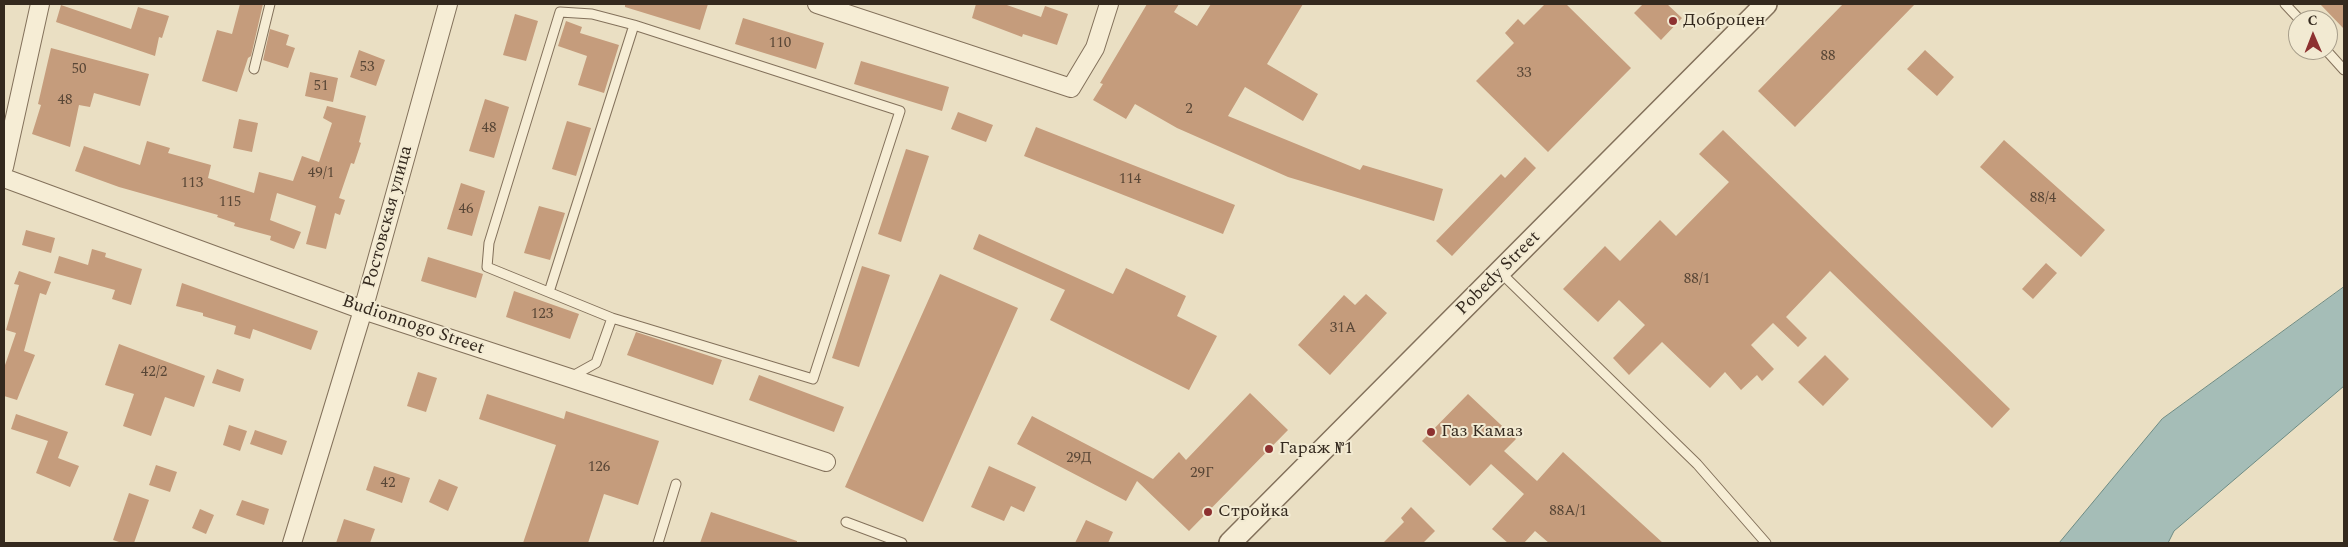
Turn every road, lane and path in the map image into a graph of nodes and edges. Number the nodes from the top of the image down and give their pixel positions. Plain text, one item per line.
1 (40, 4) edge
2 (270, 4) edge
3 (448, 4) edge
4 (817, 4) edge
5 (1108, 4) edge
6 (1766, 4) edge
7 (634, 25) junction
8 (2335, 60) edge
9 (254, 69) dead end
10 (2344, 70) edge
11 (4, 167) edge
12 (4, 178) edge
13 (1501, 272) junction
14 (549, 292) junction
15 (363, 310) junction
16 (612, 318) junction
17 (569, 378) junction
18 (826, 462) dead end
19 (676, 484) dead end
20 (846, 522) dead end
21 (292, 543) edge
22 (658, 543) edge
23 (902, 543) edge
24 (1230, 543) edge
25 (1766, 543) edge

1 - 11 street
2 - 9 lane
3 - 15 street, Ростовская улица
4 - 5 street
6 - 13 street, Pobedy Street
7 - 14 lane
7 - 14 lane
7 - 16 lane
8 - 10 lane
12 - 15 street, Budionnogo Street
13 - 24 street, Pobedy Street
13 - 25 lane
14 - 16 lane
15 - 17 street, Budionnogo Street
15 - 21 street, Ростовская улица
16 - 17 lane
17 - 18 street, Budionnogo Street
19 - 22 lane
20 - 23 lane

